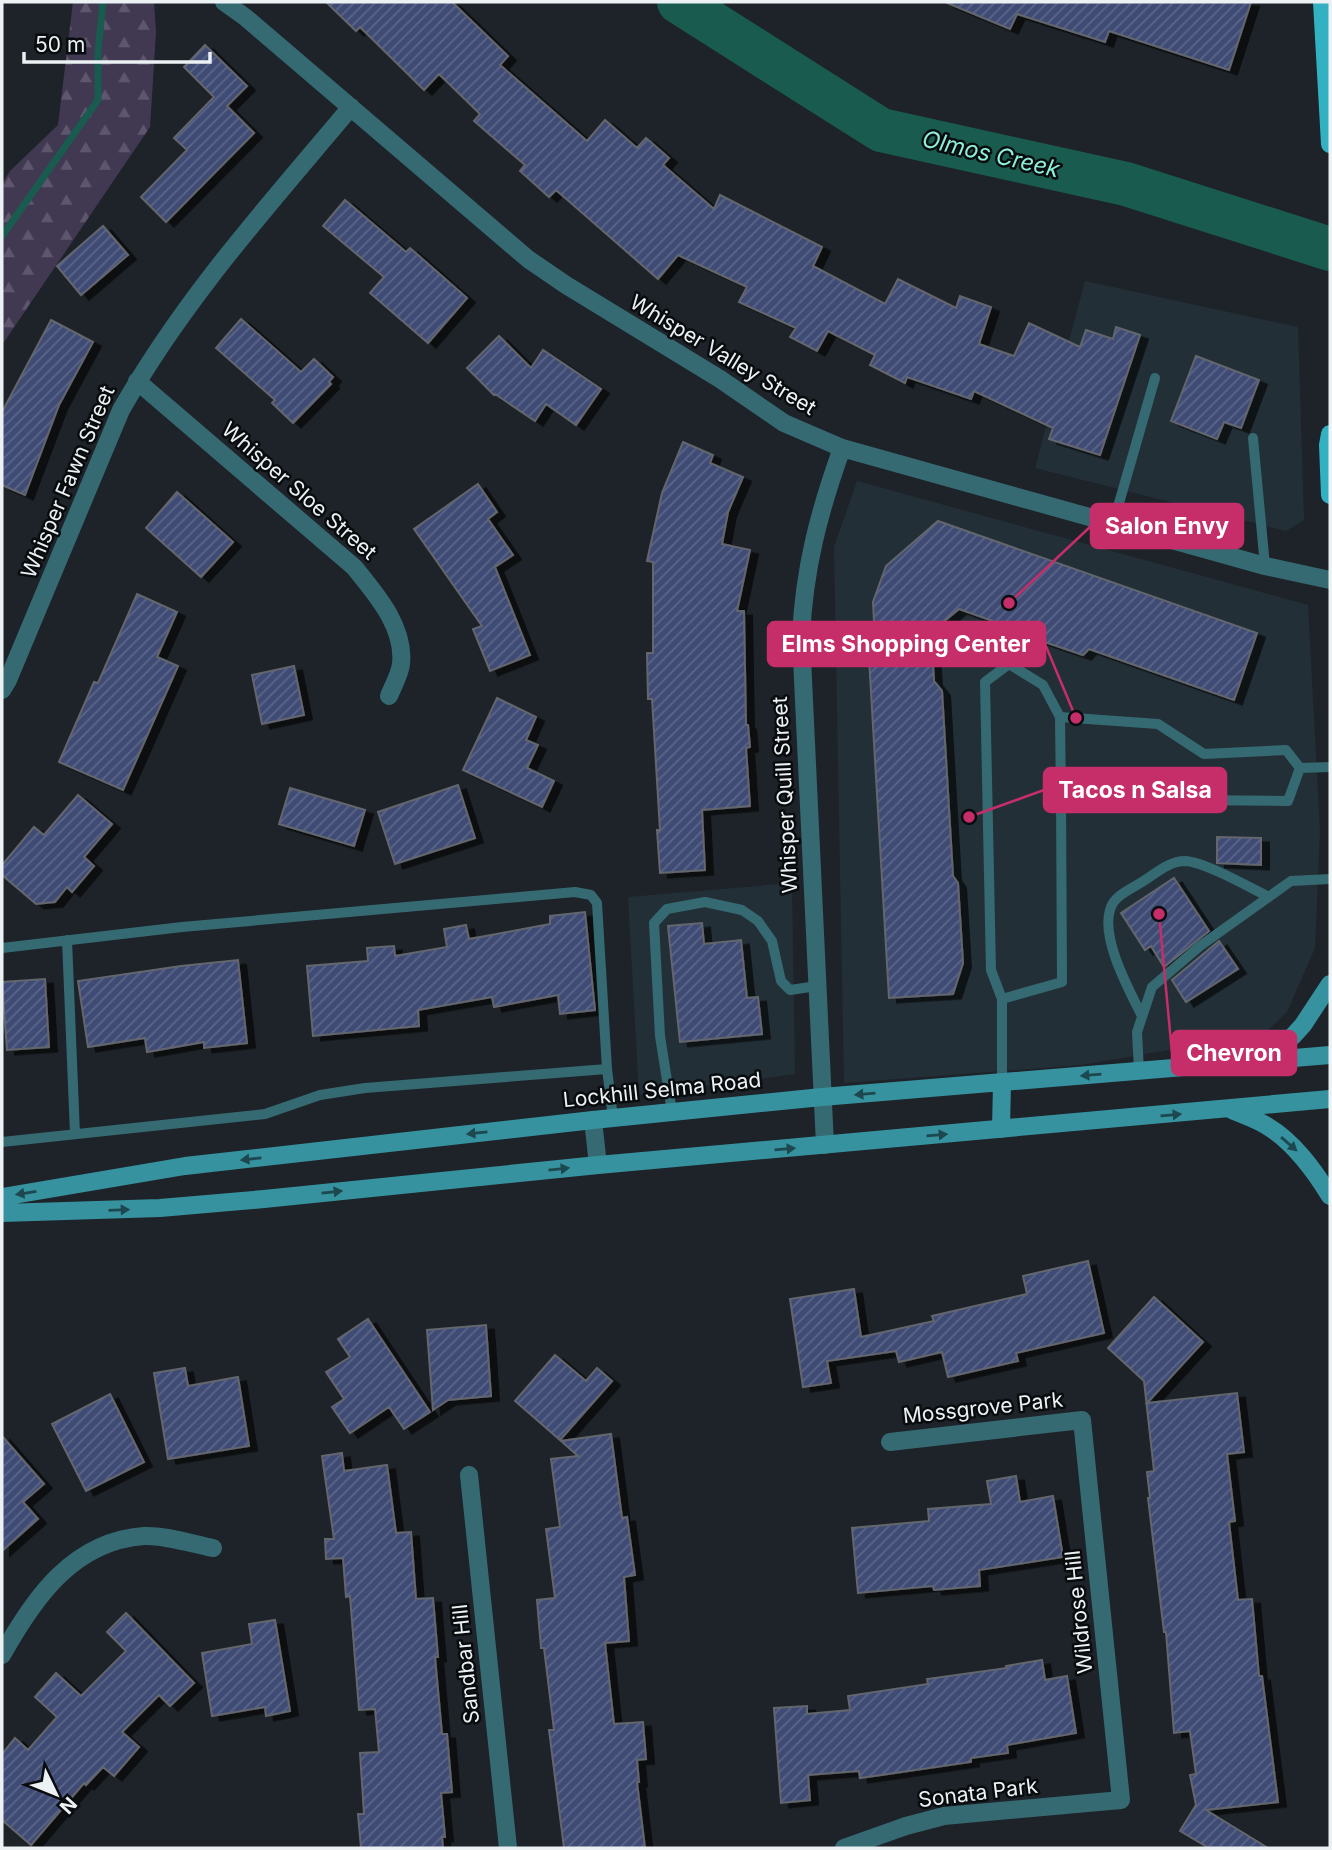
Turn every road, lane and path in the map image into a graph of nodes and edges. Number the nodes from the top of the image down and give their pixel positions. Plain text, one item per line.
1 (224, 2) edge
2 (1322, 2) edge
3 (351, 107) junction
4 (1330, 136) edge
5 (1330, 144) edge
6 (1155, 378) dead end
7 (138, 381) junction
8 (1330, 434) edge
9 (1253, 438) dead end
10 (842, 448) junction
11 (1330, 495) edge
12 (1113, 524) junction
13 (1265, 566) junction
14 (1330, 580) edge
15 (2, 690) edge
16 (389, 696) dead end
17 (1060, 717) junction
18 (1330, 767) edge
19 (1300, 768) junction
20 (1061, 799) junction
21 (1330, 879) edge
22 (1269, 897) junction
23 (67, 940) junction
24 (2, 948) edge
25 (1330, 984) edge
26 (817, 986) junction
27 (1002, 999) junction
28 (1142, 1016) junction
29 (1330, 1055) edge
30 (1257, 1062) junction
31 (607, 1069) junction
32 (1139, 1071) junction
33 (1002, 1083) junction
34 (822, 1097) junction
35 (1330, 1099) edge
36 (1231, 1110) junction
37 (672, 1112) junction
38 (612, 1118) junction
39 (593, 1120) junction
40 (1001, 1129) junction
41 (75, 1134) junction
42 (2, 1142) edge
43 (825, 1145) junction
44 (598, 1166) junction
45 (1330, 1196) edge
46 (2, 1197) edge
47 (2, 1213) edge
48 (1082, 1420) joint
49 (890, 1442) dead end
50 (469, 1475) dead end
51 (213, 1548) dead end
52 (2, 1655) edge
53 (1121, 1800) joint
54 (508, 1848) edge
55 (844, 1848) edge

1 - 3 street, Whisper Valley Street
2 - 4 main road
3 - 7 street, Whisper Fawn Street
3 - 10 street, Whisper Valley Street
4 - 5 main road
6 - 12 lane
7 - 15 street, Whisper Fawn Street
7 - 16 street, Whisper Sloe Street
8 - 11 main road
9 - 13 lane
10 - 12 street, Whisper Valley Street
10 - 26 street, Whisper Quill Street
12 - 13 street, Whisper Valley Street
13 - 14 street, Whisper Valley Street
17 - 19 lane
17 - 20 lane
17 - 27 lane
18 - 19 lane
19 - 20 lane
20 - 27 lane
21 - 22 lane
22 - 28 lane
22 - 28 lane
23 - 24 lane
23 - 31 lane
23 - 41 lane
25 - 30 main road
26 - 34 street, Whisper Quill Street
26 - 37 lane
27 - 33 lane
28 - 32 lane
29 - 30 main road, Lockhill Selma Road
30 - 32 main road, Lockhill Selma Road
31 - 38 lane
31 - 41 lane
32 -> 33 main road, Lockhill Selma Road
33 -> 34 main road, Lockhill Selma Road
33 - 40 main road
34 - 37 main road, Lockhill Selma Road
34 - 43 street, Whisper Quill Street
35 - 36 main road
40 -> 36 main road
36 -> 45 main road
37 - 38 main road, Lockhill Selma Road
38 - 39 main road, Lockhill Selma Road
39 - 44 street
39 -> 46 main road, Lockhill Selma Road
43 -> 40 main road
41 - 42 lane
44 -> 43 main road
47 -> 44 main road
48 - 49 street, Mossgrove Park
48 - 53 street, Wildrose Hill
50 - 54 street, Sandbar Hill
51 - 52 street
53 - 55 street, Sonata Park

